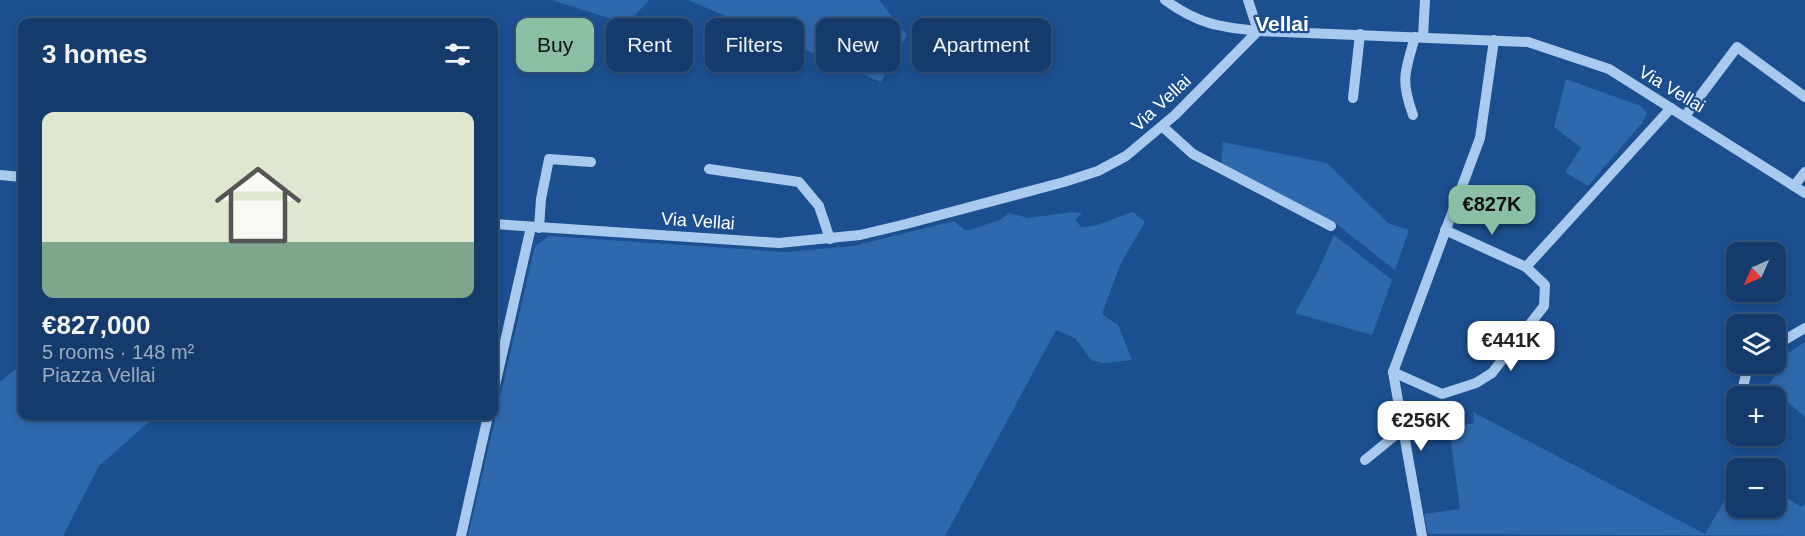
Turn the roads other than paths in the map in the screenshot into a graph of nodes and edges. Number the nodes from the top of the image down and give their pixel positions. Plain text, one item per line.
1 (1165, 0) edge
2 (1248, 0) edge
3 (1425, 0) edge
4 (1258, 31) junction
5 (1360, 34) junction
6 (1419, 37) junction
7 (1494, 40) junction
8 (1353, 98) dead end
9 (1805, 98) edge
10 (1671, 108) junction
11 (1413, 115) dead end
12 (1685, 116) junction
13 (1163, 127) junction
14 (591, 162) dead end
15 (709, 169) dead end
16 (1805, 172) edge
17 (0, 175) edge
18 (18, 177) edge
19 (1794, 186) junction
20 (1805, 194) edge
21 (498, 224) edge
22 (1331, 226) dead end
23 (535, 228) junction
24 (1445, 230) junction
25 (831, 239) junction
26 (1526, 267) junction
27 (1805, 328) edge
28 (1786, 339) edge
29 (1393, 372) junction
30 (498, 374) edge
31 (487, 420) edge
32 (1403, 429) junction
33 (1365, 460) dead end
34 (461, 536) edge
35 (1422, 536) edge

1 - 4 street
2 - 4 street
3 - 6 street
4 - 5 street, Via Vellai
4 - 13 street, Via Vellai
5 - 6 street, Via Vellai
5 - 8 street
6 - 7 street, Via Vellai
6 - 11 street
7 - 10 street, Via Vellai
7 - 24 street
9 - 12 street
10 - 12 street, Via Vellai
10 - 26 street
12 - 19 street, Via Vellai
13 - 22 street
13 - 25 street, Via Vellai
14 - 23 street
15 - 25 street
16 - 19 street
17 - 18 street
19 - 20 street, Via Vellai
21 - 23 street, Via Vellai
23 - 25 street, Via Vellai
23 - 30 street
24 - 26 street
24 - 29 street
26 - 29 street
27 - 28 street
29 - 32 street
31 - 34 street
32 - 33 street
32 - 35 street

